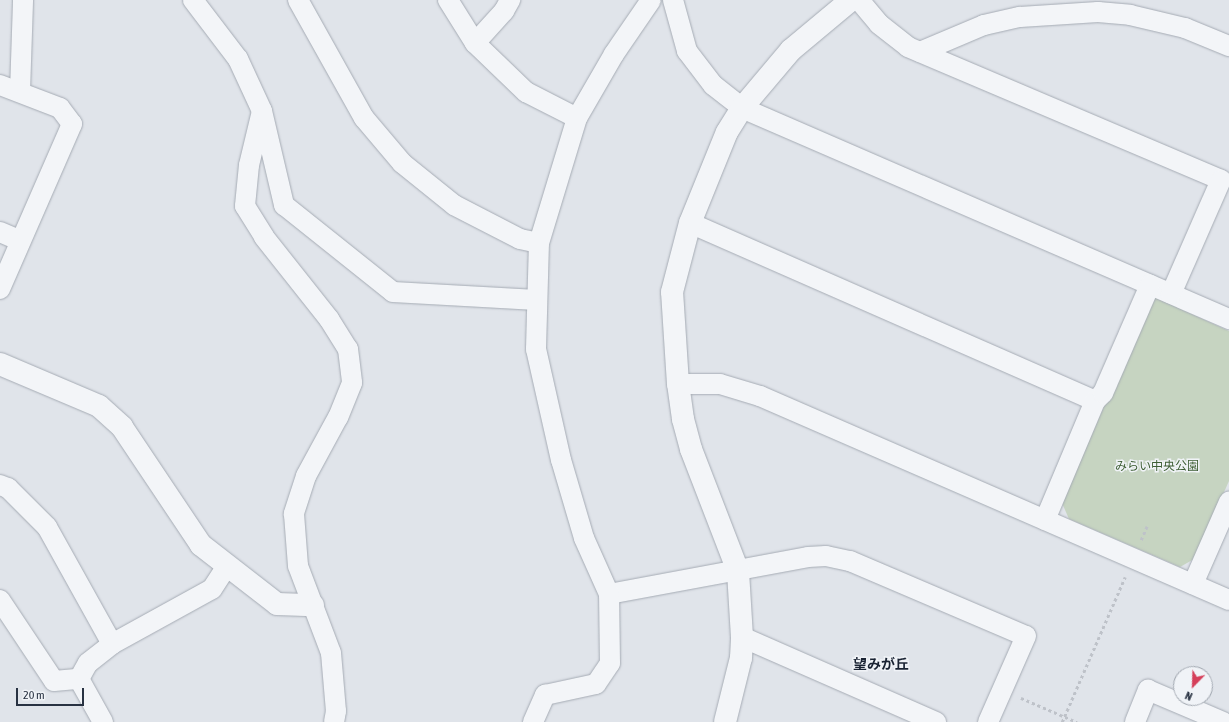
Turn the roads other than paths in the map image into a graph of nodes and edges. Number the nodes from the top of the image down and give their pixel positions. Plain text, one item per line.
1 (23, 0) edge
2 (193, 0) edge
3 (298, 0) edge
4 (448, 0) edge
5 (510, 0) edge
6 (650, 0) edge
7 (673, 0) edge
8 (851, 0) edge
9 (860, 0) edge
10 (475, 43) junction
11 (1229, 46) edge
12 (920, 52) junction
13 (0, 85) edge
14 (20, 92) junction
15 (742, 108) junction
16 (262, 111) junction
17 (577, 118) junction
18 (690, 223) junction
19 (0, 232) edge
20 (20, 240) junction
21 (539, 243) junction
22 (1150, 285) junction
23 (0, 289) edge
24 (1171, 294) junction
25 (537, 300) junction
26 (1229, 319) edge
27 (0, 364) edge
28 (678, 384) junction
29 (1095, 401) junction
30 (0, 485) edge
31 (1229, 502) edge
32 (1045, 520) junction
33 (227, 566) junction
34 (738, 571) junction
35 (1193, 584) junction
36 (609, 594) junction
37 (0, 600) edge
38 (1229, 600) edge
39 (313, 604) junction
40 (742, 637) junction
41 (112, 644) junction
42 (79, 679) junction
43 (103, 722) edge
44 (334, 722) edge
45 (533, 722) edge
46 (725, 722) edge
47 (936, 722) edge
48 (988, 722) edge
49 (1134, 722) edge
50 (1223, 722) edge

1 - 14 street
2 - 16 street
3 - 21 street
4 - 10 street
5 - 10 street
6 - 17 street
7 - 15 street
8 - 15 street
9 - 12 street
10 - 17 street
11 - 12 street
12 - 24 street
13 - 14 street
14 - 20 street
15 - 18 street
15 - 22 street
16 - 25 street
16 - 39 street
17 - 21 street
18 - 28 street
18 - 29 street
19 - 20 street
20 - 23 street
21 - 25 street
22 - 24 street
22 - 29 street
24 - 26 street
25 - 36 street
27 - 33 street
28 - 32 street
28 - 34 street
29 - 32 street
30 - 41 street
31 - 35 street
32 - 35 street
33 - 39 street
33 - 41 street
34 - 36 street
34 - 40 street
34 - 48 street
35 - 38 street
36 - 45 street
37 - 42 street
39 - 44 street
40 - 46 street
40 - 47 street
41 - 42 street
42 - 43 street
49 - 50 street

